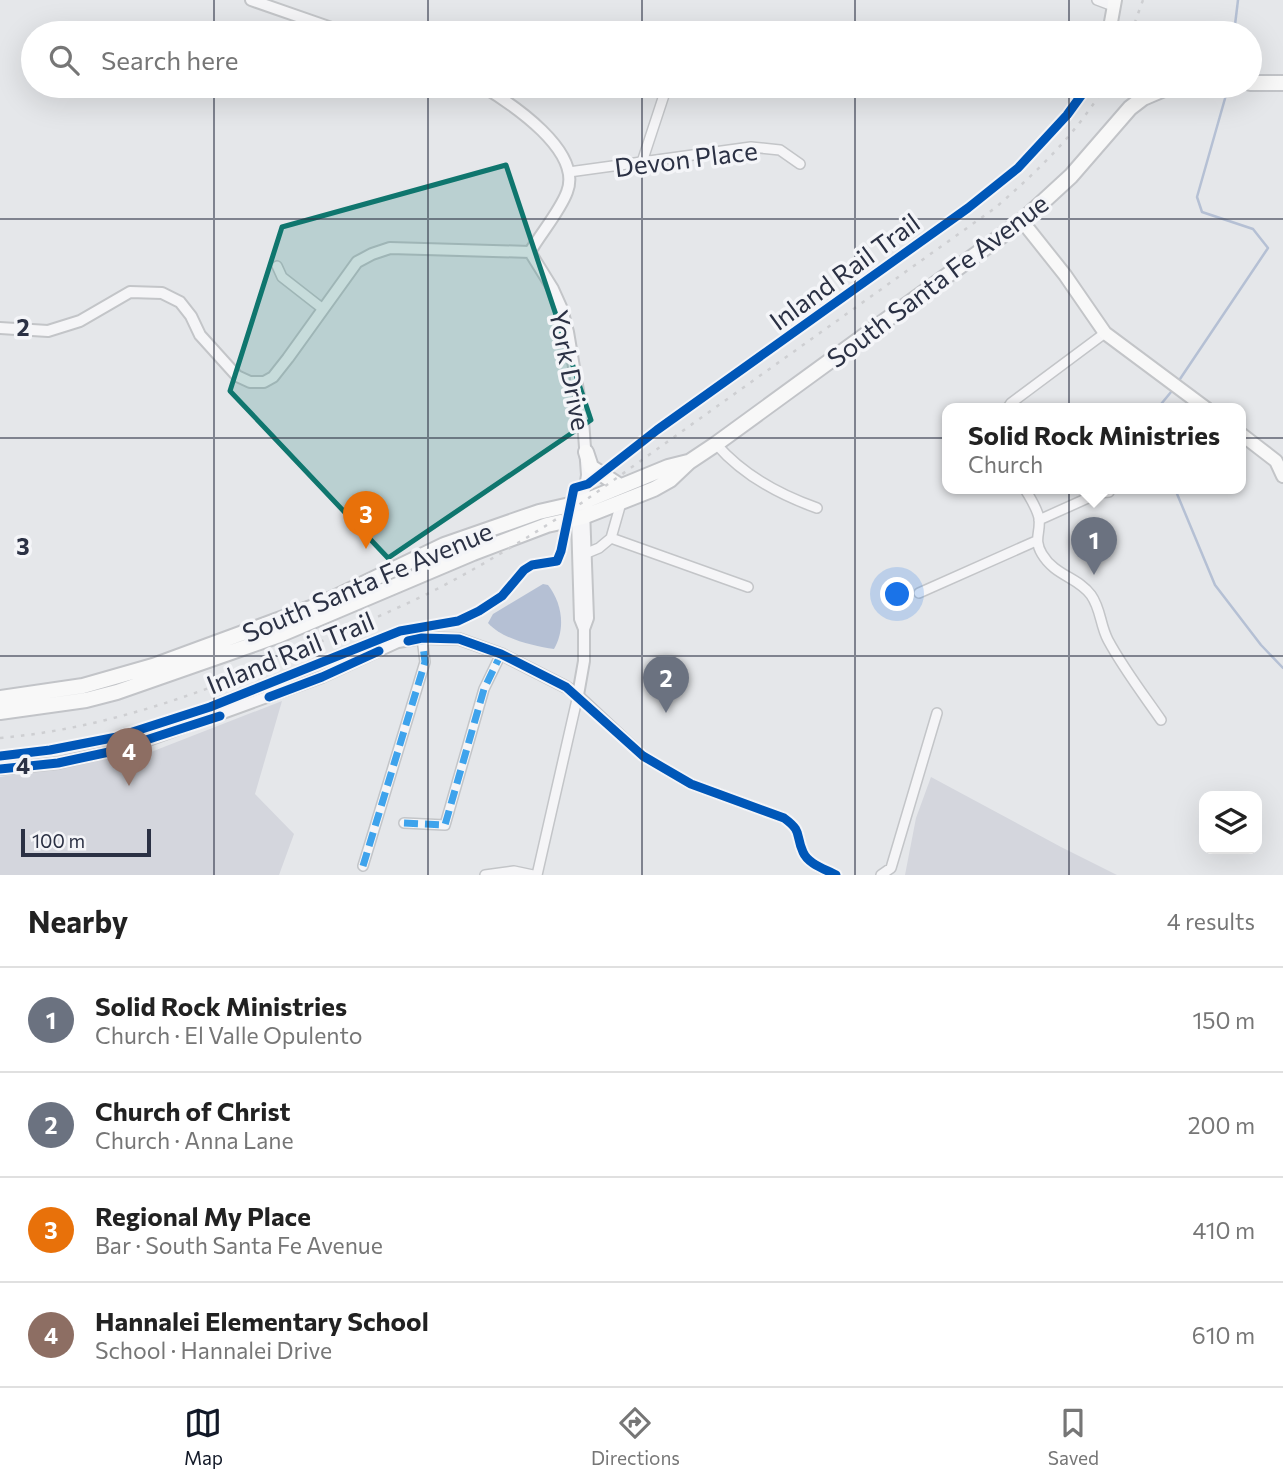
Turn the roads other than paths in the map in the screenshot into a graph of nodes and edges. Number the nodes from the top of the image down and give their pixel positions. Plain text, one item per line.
1 (251, 0) edge
2 (1097, 0) edge
3 (1114, 3) edge
4 (311, 21) edge
5 (1112, 21) edge
6 (1262, 83) edge
7 (1283, 83) edge
8 (499, 98) edge
9 (1134, 98) edge
10 (663, 100) edge
11 (642, 162) junction
12 (800, 164) dead end
13 (569, 172) junction
14 (1022, 221) junction
15 (530, 251) junction
16 (277, 266) dead end
17 (323, 309) junction
18 (0, 328) edge
19 (1105, 333) junction
20 (1011, 403) edge
21 (1199, 403) edge
22 (1246, 438) edge
23 (716, 444) junction
24 (586, 452) junction
25 (689, 462) junction
26 (1283, 476) edge
27 (620, 486) junction
28 (1028, 494) edge
29 (1097, 494) edge
30 (621, 503) junction
31 (817, 508) dead end
32 (582, 512) junction
33 (1039, 520) junction
34 (611, 538) junction
35 (1036, 541) junction
36 (587, 552) junction
37 (748, 587) dead end
38 (919, 593) dead end
39 (584, 628) junction
40 (422, 638) junction
41 (501, 654) junction
42 (578, 695) junction
43 (0, 698) edge
44 (0, 712) edge
45 (937, 713) dead end
46 (1161, 720) dead end
47 (0, 769) edge
48 (404, 823) dead end
49 (363, 866) dead end
50 (485, 875) edge
51 (535, 875) edge
52 (836, 875) edge
53 (881, 875) edge

1 - 4 street
2 - 3 street
3 - 5 main road
6 - 7 main road
8 - 13 street
9 - 14 main road, South Santa Fe Avenue
10 - 11 street
11 - 12 street, Devon Place
11 - 13 street, Devon Place
13 - 15 street
14 - 19 main road
14 - 23 main road, South Santa Fe Avenue
15 - 17 street
15 - 24 street, York Drive
16 - 17 street
17 - 18 street
19 - 20 street
19 - 21 main road
22 - 26 main road
23 - 25 main road, South Santa Fe Avenue
23 - 31 street
24 - 27 main road
24 - 32 street, York Drive
25 - 27 main road, South Santa Fe Avenue
25 - 30 main road, South Santa Fe Avenue
27 - 32 main road, South Santa Fe Avenue
28 - 33 street
29 - 33 street
30 - 32 main road, South Santa Fe Avenue
30 - 34 street
32 - 36 street
32 - 39 street
32 - 43 main road, South Santa Fe Avenue
32 - 44 main road, South Santa Fe Avenue
33 - 35 street
34 - 36 street
34 - 37 street
35 - 38 street
35 - 46 street
36 - 39 street
39 - 42 street
40 - 41 street
40 - 47 street
40 - 49 street
41 - 42 street
41 - 48 street
42 - 51 street
42 - 52 street
45 - 53 street
50 - 51 street

